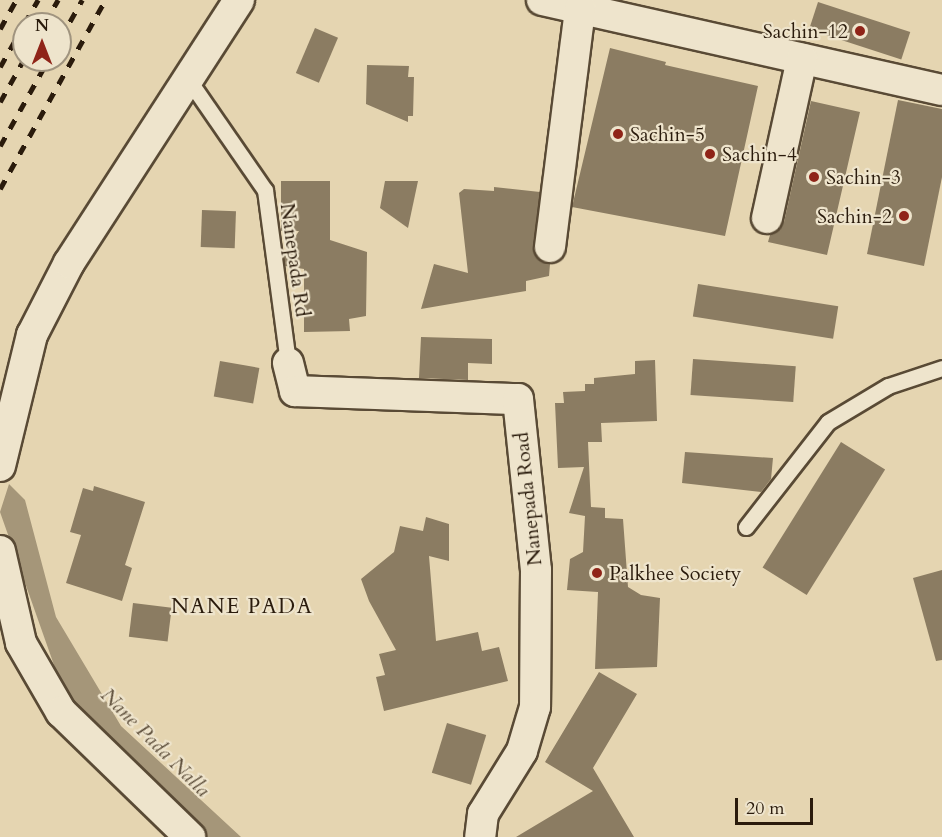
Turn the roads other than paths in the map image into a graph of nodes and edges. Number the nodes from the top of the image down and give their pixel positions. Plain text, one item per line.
1 (239, 0) edge
2 (542, 0) edge
3 (580, 8) junction
4 (802, 59) junction
5 (188, 79) junction
6 (942, 90) edge
7 (767, 218) dead end
8 (550, 247) dead end
9 (288, 363) joint
10 (942, 368) edge
11 (0, 466) edge
12 (746, 527) dead end
13 (0, 551) edge
14 (190, 837) edge
15 (480, 837) edge

1 - 5 street
2 - 3 street
3 - 4 street
3 - 8 street
4 - 6 street
4 - 7 street
5 - 9 lane, Nanepada Rd
5 - 11 street
9 - 15 street, Nanepada Road
10 - 12 lane
13 - 14 street

